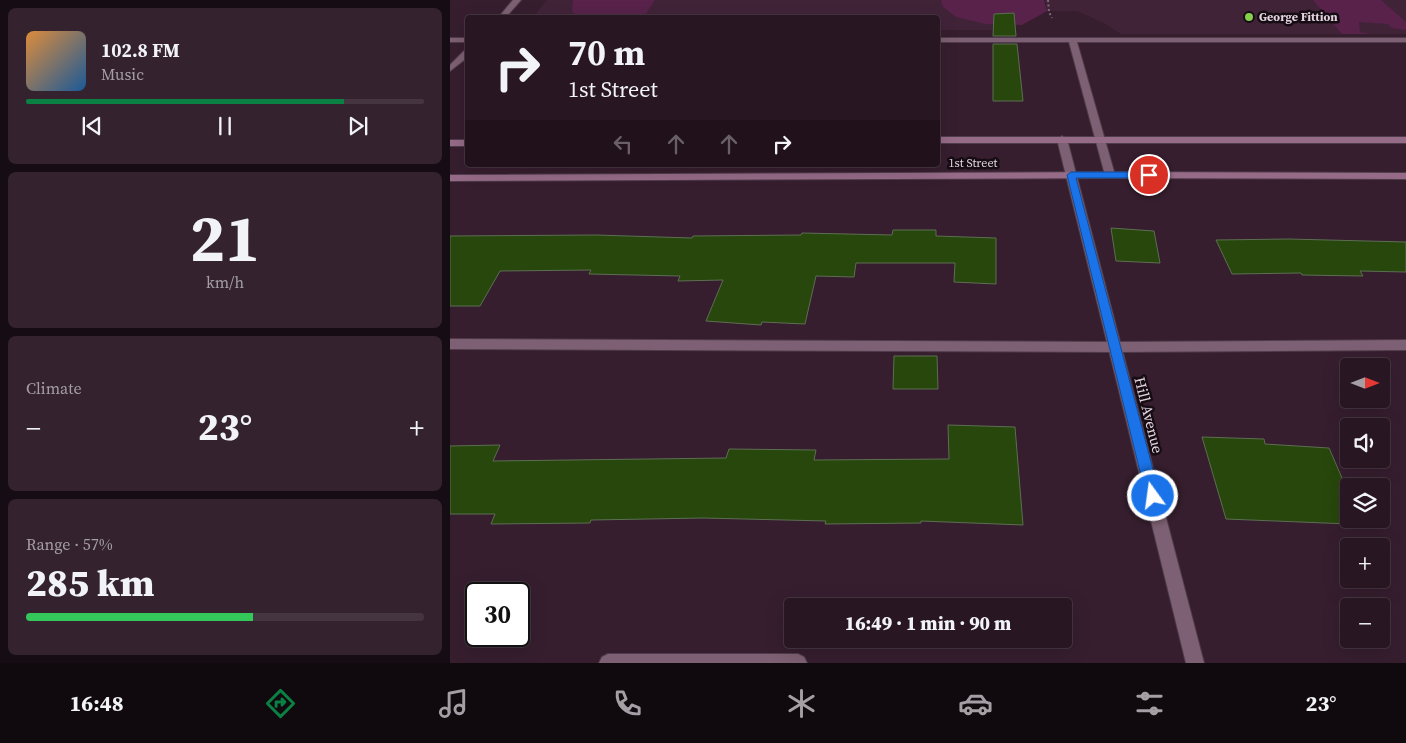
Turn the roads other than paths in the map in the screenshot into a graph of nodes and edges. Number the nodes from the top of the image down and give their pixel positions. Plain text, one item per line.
1 (518, 0) edge
2 (504, 15) edge
3 (450, 40) edge
4 (465, 40) edge
5 (940, 40) edge
6 (1072, 40) junction
7 (1406, 40) edge
8 (465, 55) edge
9 (450, 70) edge
10 (1062, 139) junction
11 (1099, 139) junction
12 (940, 140) edge
13 (1406, 140) edge
14 (450, 143) edge
15 (465, 143) edge
16 (1071, 175) junction
17 (1110, 175) junction
18 (1406, 176) edge
19 (450, 178) edge
20 (450, 344) edge
21 (1406, 345) edge
22 (1115, 347) junction
23 (608, 663) edge
24 (639, 663) edge
25 (798, 663) edge
26 (1196, 663) edge

1 - 2 street
3 - 4 street
5 - 6 street
6 - 7 street
6 - 11 street
8 - 9 street
10 - 11 main road, 1st Street
10 - 12 main road, 1st Street
10 - 16 street, Hill Avenue
11 - 13 main road, 1st Street
11 - 17 street
14 - 15 main road
16 - 17 main road, 1st Street
16 - 19 main road, 1st Street
16 - 22 street, Hill Avenue
17 - 18 main road, 1st Street
20 - 22 street
21 - 22 street
22 - 26 street, Hill Avenue
23 - 24 street
24 - 25 street

